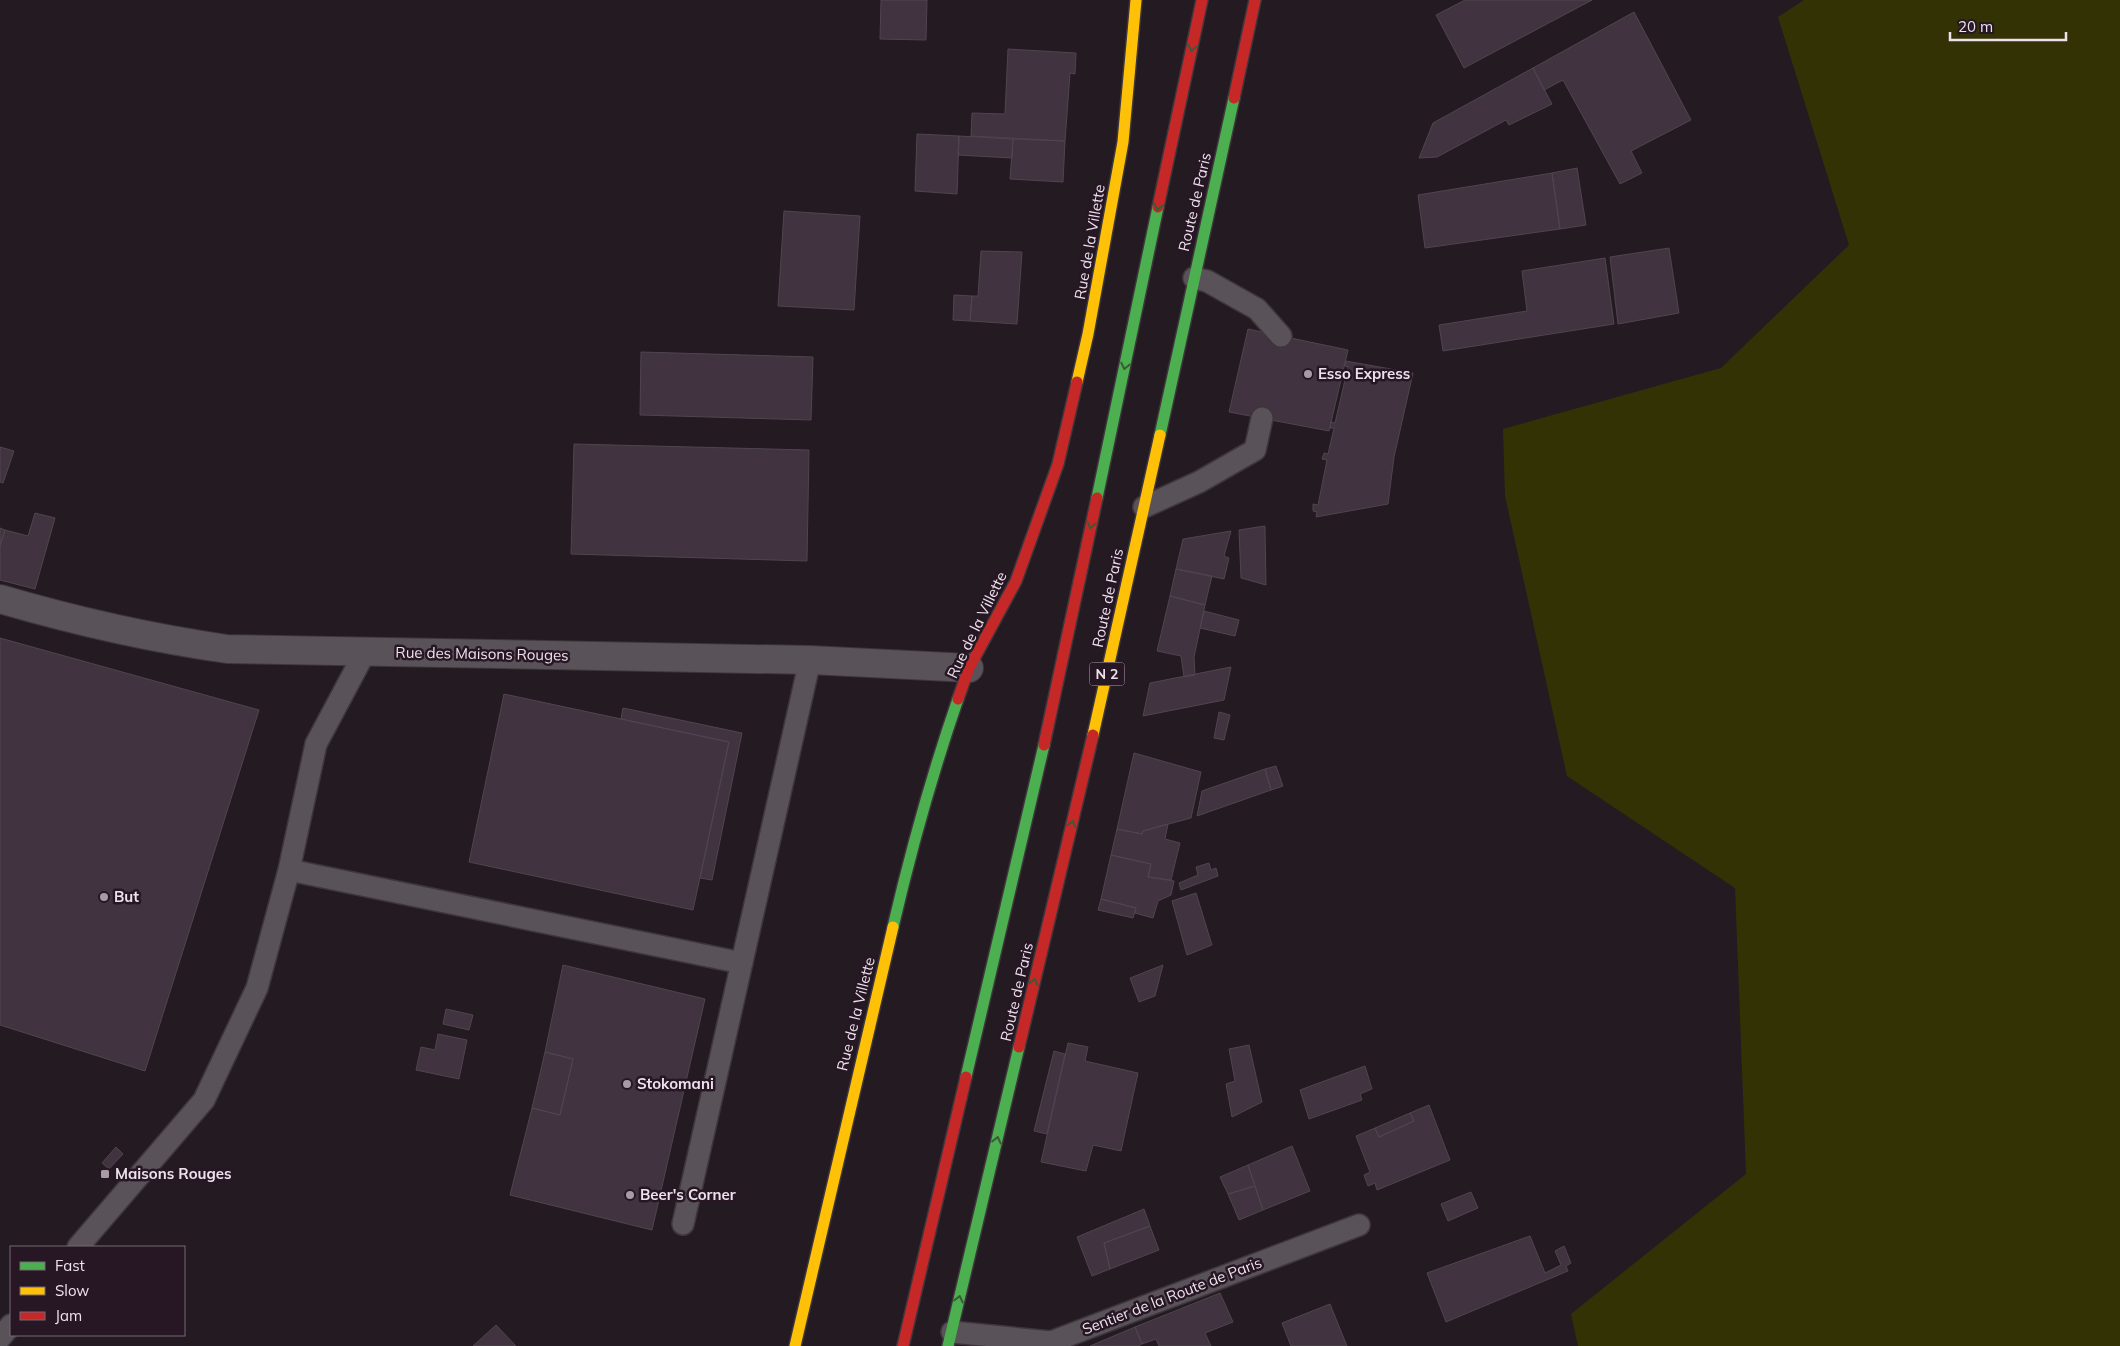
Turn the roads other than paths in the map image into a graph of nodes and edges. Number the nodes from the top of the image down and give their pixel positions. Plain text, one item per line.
1 (1136, 0) edge
2 (1202, 0) edge
3 (1255, 0) edge
4 (1194, 278) junction
5 (1281, 336) dead end
6 (1262, 418) dead end
7 (1144, 507) junction
8 (0, 599) edge
9 (365, 652) junction
10 (810, 660) junction
11 (969, 668) junction
12 (289, 870) junction
13 (742, 963) junction
14 (683, 1224) dead end
15 (1359, 1225) dead end
16 (79, 1246) edge
17 (10, 1326) edge
18 (0, 1338) edge
19 (950, 1339) edge
20 (795, 1346) edge
21 (903, 1346) edge

1 - 11 main road, Rue de la Villette
2 -> 21 main road, Route de Paris
3 - 4 main road, Route de Paris / N 2
4 - 5 lane
4 - 7 main road, Route de Paris / N 2
6 - 7 lane
19 -> 7 main road, Route de Paris / N 2
8 - 9 street, Rue des Maisons Rouges
9 - 10 street, Rue des Maisons Rouges
9 - 12 lane
10 - 11 street, Rue des Maisons Rouges
10 - 13 lane
11 - 20 main road, Rue de la Villette
12 - 13 lane
12 - 16 lane
13 - 14 lane
15 - 19 lane, Sentier de la Route de Paris
17 - 18 lane

